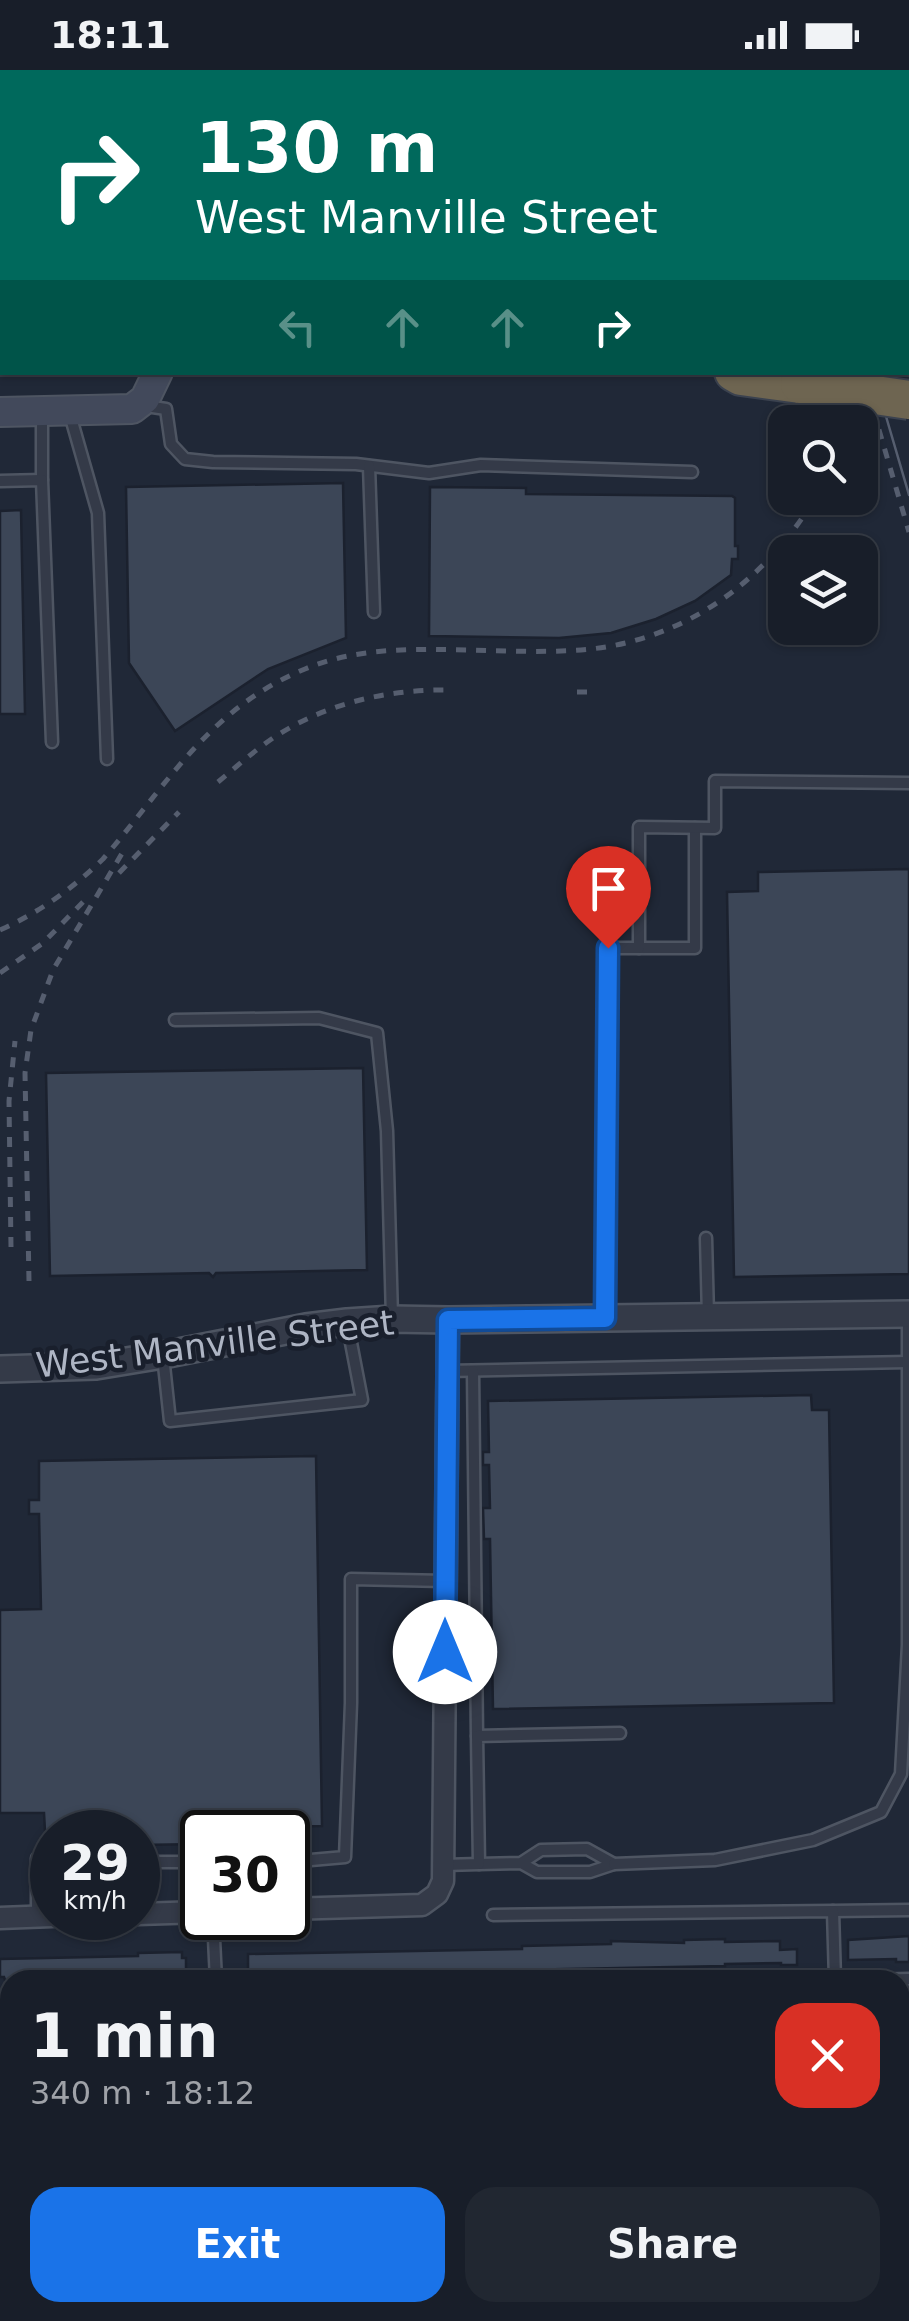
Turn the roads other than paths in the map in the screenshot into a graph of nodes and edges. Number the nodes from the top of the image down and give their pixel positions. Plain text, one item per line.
1 (156, 375) edge
2 (738, 375) edge
3 (909, 400) edge
4 (140, 405) junction
5 (55, 410) junction
6 (0, 412) edge
7 (369, 466) junction
8 (692, 472) dead end
9 (0, 480) edge
10 (42, 480) junction
11 (374, 612) dead end
12 (52, 742) dead end
13 (107, 759) dead end
14 (909, 782) edge
15 (695, 828) junction
16 (639, 948) junction
17 (175, 1020) dead end
18 (706, 1238) dead end
19 (908, 1314) edge
20 (708, 1317) junction
21 (605, 1318) junction
22 (392, 1319) junction
23 (448, 1320) junction
24 (347, 1322) junction
25 (163, 1356) junction
26 (908, 1362) edge
27 (0, 1370) edge
28 (473, 1370) junction
29 (448, 1371) junction
30 (446, 1580) junction
31 (620, 1733) dead end
32 (477, 1736) junction
33 (310, 1860) edge
34 (520, 1863) junction
35 (479, 1864) junction
36 (614, 1864) junction
37 (444, 1865) junction
38 (310, 1909) edge
39 (909, 1910) edge
40 (834, 1912) junction
41 (493, 1915) dead end
42 (30, 1917) edge
43 (0, 1918) edge
44 (214, 1940) edge
45 (216, 1970) edge
46 (836, 1970) edge

1 - 4 main road
2 - 3 highway, bridge
4 - 5 main road
4 - 7 lane
5 - 6 main road
5 - 10 lane
5 - 13 lane
7 - 8 lane
7 - 11 lane
9 - 10 lane
10 - 12 lane
14 - 15 lane
15 - 16 lane
15 - 16 lane
16 - 21 lane
17 - 22 lane
18 - 20 lane
19 - 20 street, West Manville Street
19 - 26 lane
20 - 21 street, West Manville Street
21 - 23 street, West Manville Street
22 - 23 street, West Manville Street
22 - 24 street, West Manville Street
23 - 29 street
24 - 25 street, West Manville Street
24 - 25 lane
25 - 27 street, West Manville Street
26 - 28 lane
26 - 36 lane
28 - 29 lane
28 - 32 lane
29 - 30 street
30 - 33 lane
30 - 37 street
31 - 32 lane
32 - 35 lane
34 - 35 lane
34 - 36 lane
34 - 36 lane
35 - 37 lane
37 - 38 street
39 - 40 lane
40 - 41 lane
40 - 46 lane
42 - 43 street
44 - 45 lane

